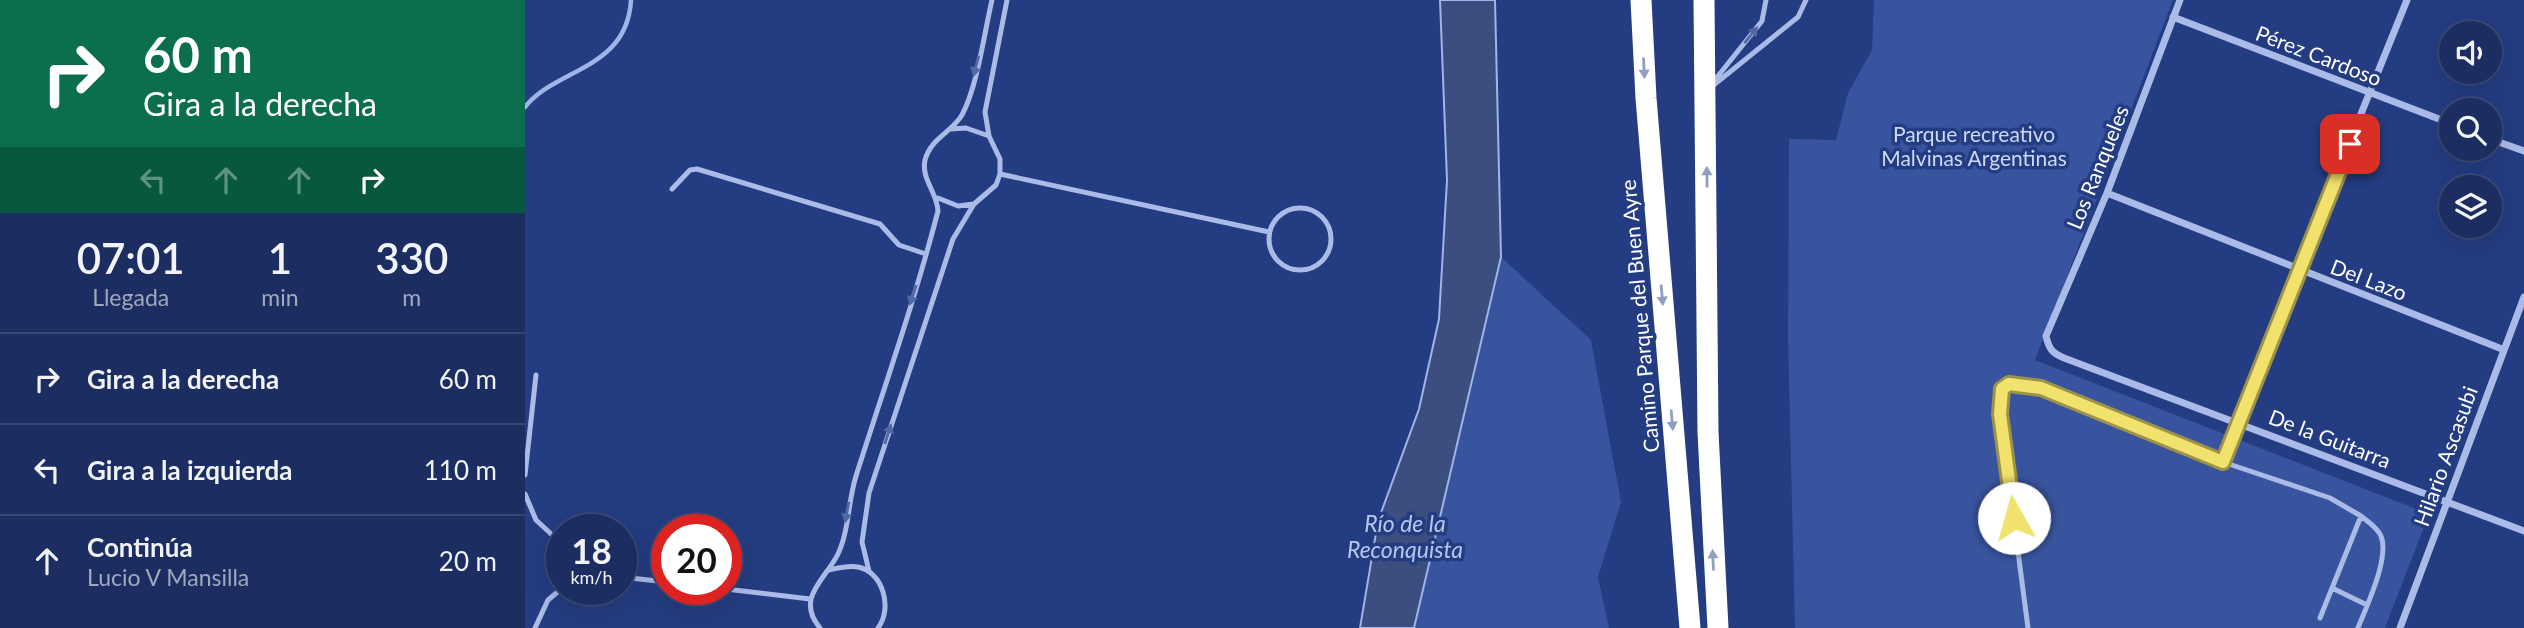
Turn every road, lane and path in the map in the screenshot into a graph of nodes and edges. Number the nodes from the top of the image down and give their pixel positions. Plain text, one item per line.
1 (992, 0) edge
2 (1007, 0) edge
3 (1641, 0) edge
4 (1704, 0) edge
5 (1766, 0) edge
6 (1806, 0) edge
7 (2180, 0) edge
8 (2407, 0) edge
9 (2173, 18) junction
10 (1705, 92) junction
11 (2370, 94) junction
12 (2439, 119) edge
13 (950, 129) junction
14 (989, 136) junction
15 (2502, 143) edge
16 (2524, 151) edge
17 (1000, 174) junction
18 (672, 189) dead end
19 (2107, 193) junction
20 (937, 198) junction
21 (974, 204) junction
22 (1269, 232) junction
23 (926, 254) junction
24 (2299, 271) junction
25 (2524, 297) edge
26 (2048, 346) joint
27 (2503, 349) junction
28 (536, 375) dead end
29 (2237, 421) junction
30 (2223, 462) junction
31 (525, 475) edge
32 (525, 494) edge
33 (2447, 503) junction
34 (2361, 516) junction
35 (546, 529) edge
36 (2524, 531) edge
37 (829, 570) junction
38 (869, 571) junction
39 (2332, 588) junction
40 (742, 591) edge
41 (810, 599) junction
42 (546, 604) edge
43 (2367, 605) junction
44 (2321, 618) dead end
45 (880, 627) edge
46 (535, 628) edge
47 (820, 628) edge
48 (1689, 628) edge
49 (1718, 628) edge
50 (2028, 628) edge
51 (2358, 628) edge
52 (2400, 628) edge

1 -> 13 lane
2 - 14 lane
3 -> 48 highway, Camino Parque del Buen Ayre
4 - 10 highway
10 -> 5 lane
6 - 10 lane
7 - 9 street, Los Ranqueles
8 - 11 street
9 - 11 street, Pérez Cardoso
9 - 19 street, Los Ranqueles
49 -> 10 highway
11 - 12 street, Pérez Cardoso
11 - 24 street
13 - 14 lane
13 - 20 lane
14 - 17 lane
15 - 16 street
17 - 21 lane
17 - 22 lane
18 - 23 lane
19 - 24 street, Del Lazo
19 - 26 street, Los Ranqueles
20 - 21 lane
20 - 23 lane
38 -> 21 lane
22 - 22 lane
23 -> 37 lane
24 - 27 street, Del Lazo
24 - 29 street
25 - 27 street, Hilario Ascasubi
26 - 29 street, De la Guitarra
27 - 33 street, Hilario Ascasubi
28 - 31 lane
29 - 30 lane
29 - 33 street, De la Guitarra
30 - 34 lane
30 - 50 lane
32 - 35 lane
33 - 36 street, De la Guitarra
33 - 52 street, Hilario Ascasubi
34 - 39 lane
34 - 43 lane
37 - 38 lane
37 - 41 lane
38 - 45 lane
39 - 43 lane
39 - 44 lane
40 - 41 lane
41 - 47 lane
42 - 46 lane
43 - 51 lane

